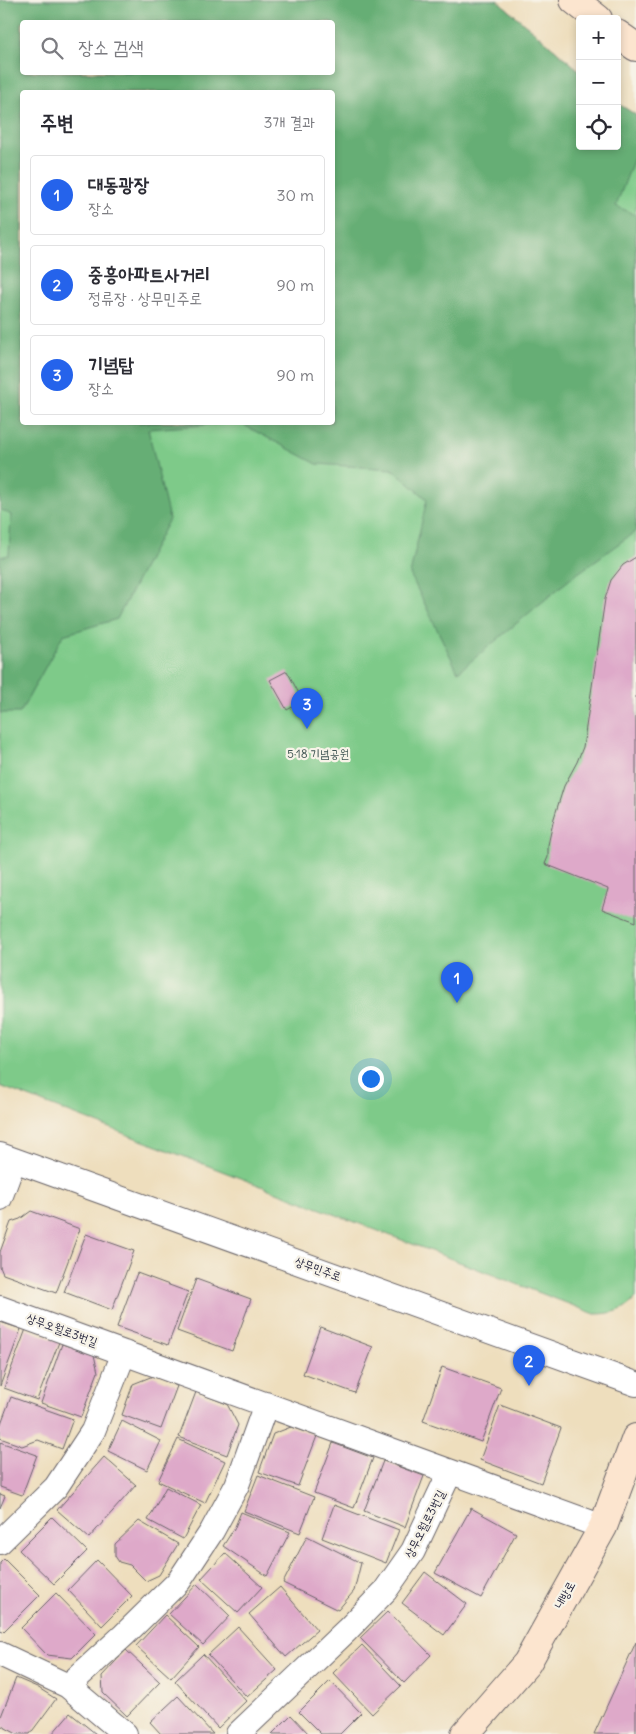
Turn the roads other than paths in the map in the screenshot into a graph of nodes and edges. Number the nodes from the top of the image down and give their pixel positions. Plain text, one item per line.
1 (574, 0) edge
2 (593, 15) edge
3 (621, 37) edge
4 (636, 47) edge
5 (7, 1157) edge
6 (0, 1198) edge
7 (0, 1308) edge
8 (124, 1352) junction
9 (636, 1384) edge
10 (266, 1404) junction
11 (636, 1438) edge
12 (450, 1472) junction
13 (603, 1527) junction
14 (0, 1542) edge
15 (0, 1654) edge
16 (68, 1686) junction
17 (125, 1734) edge
18 (238, 1734) edge
19 (465, 1734) edge

1 - 2 street
3 - 4 street
5 - 6 street
5 - 9 street, 상무민주로
7 - 8 street, 상무오월로3번길
8 - 10 street, 상무오월로3번길
8 - 14 street
10 - 12 street, 상무오월로3번길
10 - 16 street
11 - 13 street, 내방로
12 - 13 street
12 - 18 street, 상무오월로3번길
13 - 19 street, 내방로
15 - 16 street
16 - 17 street

